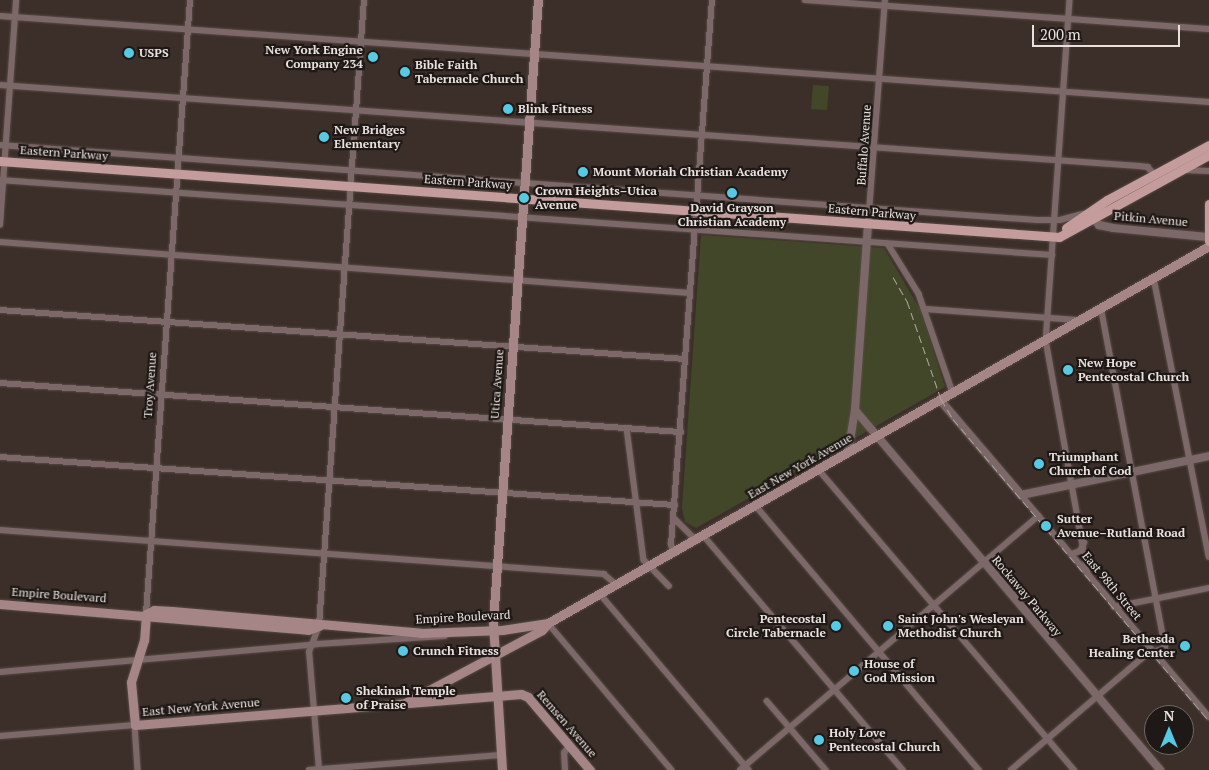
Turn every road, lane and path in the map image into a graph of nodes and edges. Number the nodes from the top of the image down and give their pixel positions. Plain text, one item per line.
1 (16, 0) edge
2 (190, 0) edge
3 (364, 0) edge
4 (538, 0) edge
5 (712, 0) edge
6 (805, 0) edge
7 (1070, 0) edge
8 (885, 3) edge
9 (0, 16) edge
10 (15, 17) junction
11 (1069, 19) junction
12 (188, 29) junction
13 (1209, 29) edge
14 (361, 42) junction
15 (534, 54) junction
16 (707, 66) junction
17 (880, 79) junction
18 (0, 85) edge
19 (10, 86) junction
20 (1064, 91) junction
21 (183, 98) junction
22 (1209, 102) edge
23 (356, 111) junction
24 (529, 123) junction
25 (702, 136) junction
26 (3, 145) edge
27 (1209, 145) edge
28 (875, 148) junction
29 (1209, 155) edge
30 (179, 158) junction
31 (2, 161) edge
32 (1059, 161) junction
33 (352, 170) junction
34 (1182, 170) junction
35 (1209, 171) edge
36 (178, 174) junction
37 (1154, 174) junction
38 (2, 180) edge
39 (524, 183) junction
40 (350, 186) junction
41 (176, 192) junction
42 (698, 195) junction
43 (523, 199) junction
44 (1209, 204) edge
45 (349, 205) junction
46 (870, 207) junction
47 (696, 211) junction
48 (1092, 215) junction
49 (522, 217) junction
50 (1055, 220) junction
51 (0, 225) edge
52 (868, 225) junction
53 (695, 230) junction
54 (1053, 236) junction
55 (1209, 240) edge
56 (0, 242) edge
57 (867, 242) junction
58 (888, 244) junction
59 (172, 255) junction
60 (1052, 255) junction
61 (344, 268) junction
62 (1154, 278) junction
63 (517, 280) junction
64 (690, 293) junction
65 (1101, 308) junction
66 (925, 309) junction
67 (0, 310) edge
68 (1048, 318) junction
69 (1080, 320) junction
70 (167, 322) junction
71 (340, 334) junction
72 (1046, 340) junction
73 (513, 346) junction
74 (685, 359) junction
75 (0, 383) edge
76 (953, 393) junction
77 (162, 395) junction
78 (940, 400) junction
79 (335, 407) junction
80 (855, 410) junction
81 (507, 420) junction
82 (627, 428) junction
83 (681, 432) junction
84 (877, 437) junction
85 (848, 453) junction
86 (1209, 456) edge
87 (0, 457) edge
88 (1190, 459) junction
89 (157, 468) junction
90 (819, 470) junction
91 (1132, 472) junction
92 (329, 481) junction
93 (1073, 483) junction
94 (501, 493) junction
95 (1021, 495) junction
96 (636, 502) junction
97 (676, 505) junction
98 (756, 506) junction
99 (1038, 516) junction
100 (674, 517) junction
101 (0, 530) edge
102 (700, 538) junction
103 (151, 541) junction
104 (1084, 542) junction
105 (324, 553) junction
106 (674, 553) junction
107 (1072, 554) junction
108 (1209, 557) edge
109 (984, 563) junction
110 (497, 566) junction
111 (651, 566) junction
112 (1088, 574) junction
113 (617, 585) junction
114 (670, 586) dead end
115 (1209, 588) edge
116 (601, 595) junction
117 (1157, 597) junction
118 (0, 604) edge
119 (934, 605) junction
120 (1114, 607) junction
121 (146, 614) junction
122 (548, 623) junction
123 (319, 626) junction
124 (493, 630) junction
125 (454, 633) junction
126 (310, 645) junction
127 (879, 652) junction
128 (1154, 652) junction
129 (493, 655) junction
130 (136, 661) junction
131 (0, 672) edge
132 (834, 690) junction
133 (525, 695) joint
134 (496, 696) junction
135 (1097, 697) junction
136 (767, 700) dead end
137 (403, 704) junction
138 (314, 711) junction
139 (1209, 717) edge
140 (135, 725) junction
141 (790, 728) junction
142 (0, 736) edge
143 (1048, 739) junction
144 (569, 746) junction
145 (500, 755) junction
146 (380, 767) edge
147 (745, 769) edge
148 (138, 770) edge
149 (309, 770) edge
150 (319, 770) edge
151 (502, 770) edge
152 (565, 770) edge
153 (590, 770) edge
154 (672, 770) edge
155 (826, 770) edge
156 (903, 770) edge
157 (979, 770) edge
158 (1011, 770) edge
159 (1074, 770) edge
160 (1160, 770) edge

1 - 10 street
2 - 12 street, Troy Avenue
3 - 14 street
4 - 15 main road, Utica Avenue
5 - 16 street
6 - 8 street
7 - 11 street
8 - 11 street
8 - 17 street, Buffalo Avenue
9 - 10 street
10 - 12 street
10 - 19 street
11 - 13 street
11 - 20 street
12 - 14 street
12 - 21 street, Troy Avenue
14 - 15 street
14 - 23 street
15 - 16 street
15 - 24 main road, Utica Avenue
16 - 17 street
16 - 25 street
17 - 20 street
17 - 28 street, Buffalo Avenue
18 - 19 street
19 - 21 street
19 - 26 street
20 - 22 street
20 - 32 street
21 - 23 street
21 - 30 street, Troy Avenue
23 - 24 street
23 - 33 street
24 - 25 street
24 - 39 main road, Utica Avenue
25 - 28 street
25 - 42 street
26 - 30 street
26 - 31 street
27 - 37 main road, Eastern Parkway
28 - 32 street
28 - 46 street, Buffalo Avenue
29 - 34 main road, Eastern Parkway
30 - 33 street
30 - 36 street, Troy Avenue
31 - 36 main road, Eastern Parkway
31 - 38 street
32 - 37 street
32 - 50 street
33 - 39 street
33 - 40 street
34 - 35 street
34 - 48 main road, Eastern Parkway
36 - 40 main road, Eastern Parkway
36 - 41 street, Troy Avenue
37 - 48 main road, Eastern Parkway
38 - 41 street
38 - 51 street
39 - 42 street
39 - 43 main road, Utica Avenue
40 - 43 main road, Eastern Parkway
40 - 45 street
41 - 45 street
41 - 59 street, Troy Avenue
42 - 46 street
42 - 47 street
43 - 47 main road, Eastern Parkway
43 - 49 main road, Utica Avenue
44 - 55 main road
45 - 49 street
45 - 61 street
46 - 50 street
46 - 52 street, Buffalo Avenue
47 - 52 main road, Eastern Parkway
47 - 53 street
48 - 50 street
48 - 54 main road, Eastern Parkway
48 - 55 street, Pitkin Avenue
49 - 53 street
49 - 63 main road, Utica Avenue
50 - 54 street
52 - 54 main road, Eastern Parkway
52 - 57 street, Buffalo Avenue
53 - 57 street
53 - 64 street
54 - 60 street
55 - 62 main road, East New York Avenue
56 - 59 street
57 - 58 street
57 - 80 street, Buffalo Avenue
58 - 60 street
58 - 66 street
59 - 61 street
59 - 70 street, Troy Avenue
60 - 68 street
61 - 63 street
61 - 71 street
62 - 65 main road, East New York Avenue
62 - 88 street
63 - 64 street
63 - 73 main road, Utica Avenue
64 - 74 street
65 - 69 main road, East New York Avenue
65 - 91 street
66 - 68 street
66 - 76 street
67 - 70 street
68 - 69 street
68 - 72 street
69 - 72 main road, East New York Avenue
70 - 71 street
70 - 77 street, Troy Avenue
71 - 73 street
71 - 79 street
72 - 76 main road, East New York Avenue
72 - 93 street
73 - 74 street
73 - 81 main road, Utica Avenue
74 - 83 street
75 - 77 street
76 - 78 main road, East New York Avenue
77 - 79 street
77 - 89 street, Troy Avenue
78 - 84 main road, East New York Avenue
78 - 95 street, East 98th Street
79 - 81 street
79 - 92 street
80 - 84 street
80 - 85 street, Buffalo Avenue
81 - 82 street
81 - 94 main road, Utica Avenue
82 - 83 street
82 - 96 street
83 - 97 street
84 - 85 main road, East New York Avenue
84 - 109 street, Rockaway Parkway
85 - 90 main road, East New York Avenue
86 - 88 street
87 - 89 street
88 - 91 street
88 - 108 street
89 - 92 street
89 - 103 street, Troy Avenue
90 - 98 main road, East New York Avenue
90 - 119 street
91 - 93 street
91 - 117 street
92 - 94 street
92 - 105 street
93 - 95 street
93 - 104 street
94 - 96 street
94 - 110 main road, Utica Avenue
95 - 99 street, East 98th Street
96 - 97 street
96 - 111 street
97 - 100 street
98 - 102 main road, East New York Avenue
98 - 127 street
99 - 107 street, East 98th Street
99 - 109 street
100 - 102 street
100 - 106 street
101 - 103 street
102 - 106 main road, East New York Avenue
102 - 132 street
103 - 105 street
103 - 121 street, Troy Avenue
104 - 107 street
104 - 112 street
105 - 110 street
105 - 123 street
106 - 111 main road, East New York Avenue
107 - 112 street, East 98th Street
109 - 119 street
109 - 135 street, Rockaway Parkway
110 - 113 street
110 - 124 main road, Utica Avenue
111 - 113 main road, East New York Avenue
111 - 114 street
112 - 120 street, East 98th Street
113 - 116 main road, East New York Avenue
115 - 117 street
116 - 122 main road, East New York Avenue
116 - 147 street
117 - 120 street
117 - 128 street
118 - 121 main road, Empire Boulevard
119 - 127 street
119 - 143 street
120 - 128 street, East 98th Street
121 - 123 main road, Empire Boulevard
121 - 130 main road, Troy Avenue
122 - 124 main road, Empire Boulevard
122 - 129 main road, East New York Avenue
122 - 154 street
123 - 125 main road, Empire Boulevard
123 - 126 street
124 - 125 main road, Empire Boulevard
124 - 129 main road, Utica Avenue
125 - 126 street
126 - 130 street
126 - 138 street
127 - 132 street
127 - 157 street
128 - 135 street
128 - 139 street, East 98th Street
129 - 134 main road, Utica Avenue
129 - 137 main road, East New York Avenue
130 - 131 street
130 - 140 main road, Troy Avenue
132 - 141 street
132 - 156 street
133 - 134 main road, East New York Avenue
133 - 144 main road, Remsen Avenue
134 - 137 main road, East New York Avenue
134 - 145 main road, Utica Avenue
135 - 143 street
135 - 160 street, Rockaway Parkway
136 - 141 street
137 - 138 main road, East New York Avenue
138 - 140 main road, East New York Avenue
138 - 150 street
140 - 142 street, East New York Avenue
140 - 148 street, Troy Avenue
141 - 147 street
141 - 155 street
143 - 158 street
143 - 159 street
144 - 152 street
144 - 153 main road, Remsen Avenue
145 - 146 street
145 - 151 main road, Utica Avenue
146 - 150 street
149 - 150 street

